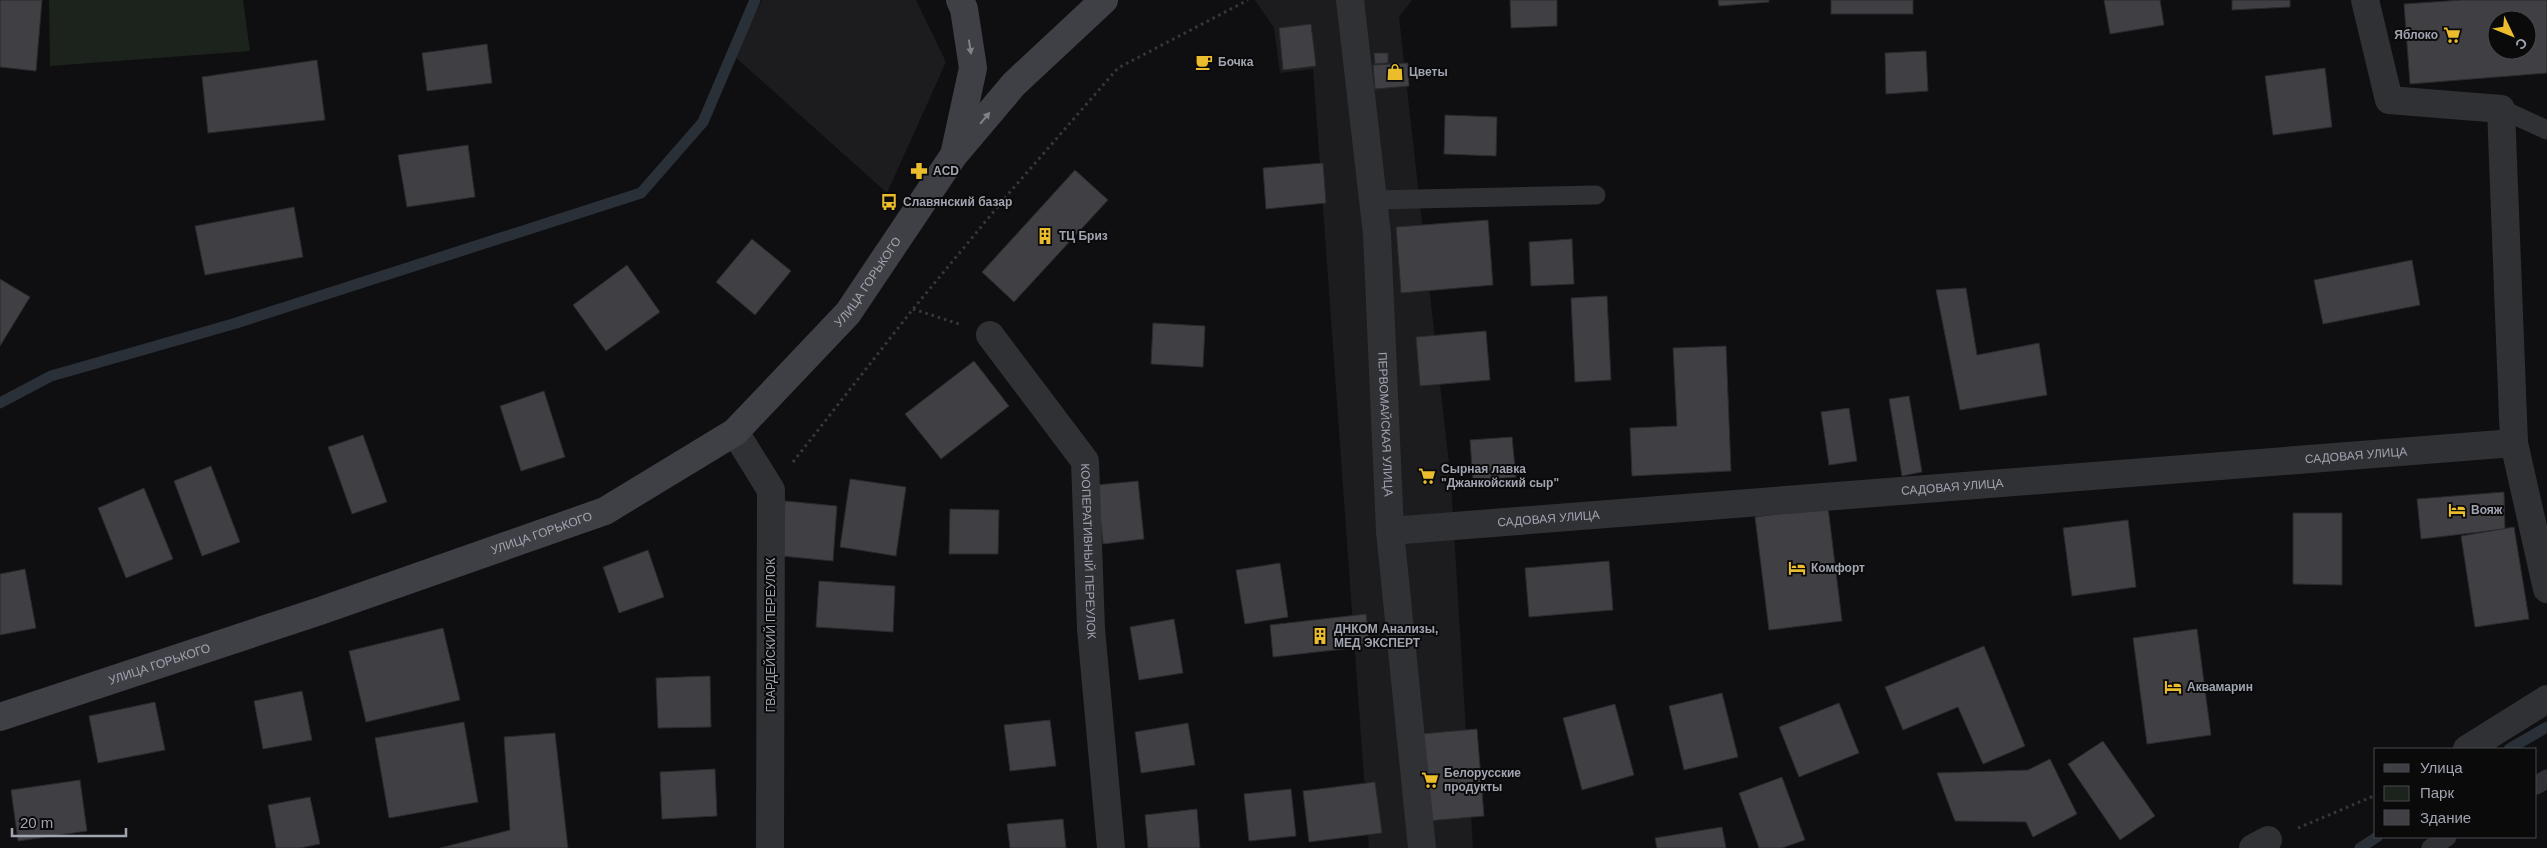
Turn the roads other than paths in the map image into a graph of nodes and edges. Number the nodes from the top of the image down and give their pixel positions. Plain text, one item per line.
1 (960, 0) edge
2 (1104, 0) edge
3 (1350, 0) edge
4 (2365, 0) edge
5 (2502, 108) junction
6 (2547, 130) edge
7 (954, 155) junction
8 (1596, 195) dead end
9 (1373, 200) junction
10 (990, 335) road end
11 (735, 432) junction
12 (2514, 443) junction
13 (1390, 531) junction
14 (2547, 589) edge
15 (2547, 699) edge
16 (0, 717) edge
17 (2469, 748) edge
18 (2447, 838) edge
19 (770, 848) edge
20 (1111, 848) edge
21 (1422, 848) edge
22 (2432, 848) edge

1 -> 7 main road, УЛИЦА ГОРЬКОГО
7 -> 2 main road, УЛИЦА ГОРЬКОГО
3 - 9 street, ПЕРВОМАЙСКАЯ УЛИЦА
4 - 5 street
5 - 6 lane
5 - 12 street
7 - 11 main road, УЛИЦА ГОРЬКОГО
8 - 9 lane
9 - 13 street, ПЕРВОМАЙСКАЯ УЛИЦА
10 - 20 street, КООПЕРАТИВНЫЙ ПЕРЕУЛОК
11 - 16 main road, УЛИЦА ГОРЬКОГО
11 - 19 street, ГВАРДЕЙСКИЙ ПЕРЕУЛОК
12 - 13 street, САДОВАЯ УЛИЦА
12 - 14 street
13 - 21 street, ПЕРВОМАЙСКАЯ УЛИЦА
15 - 17 street
18 - 22 lane

